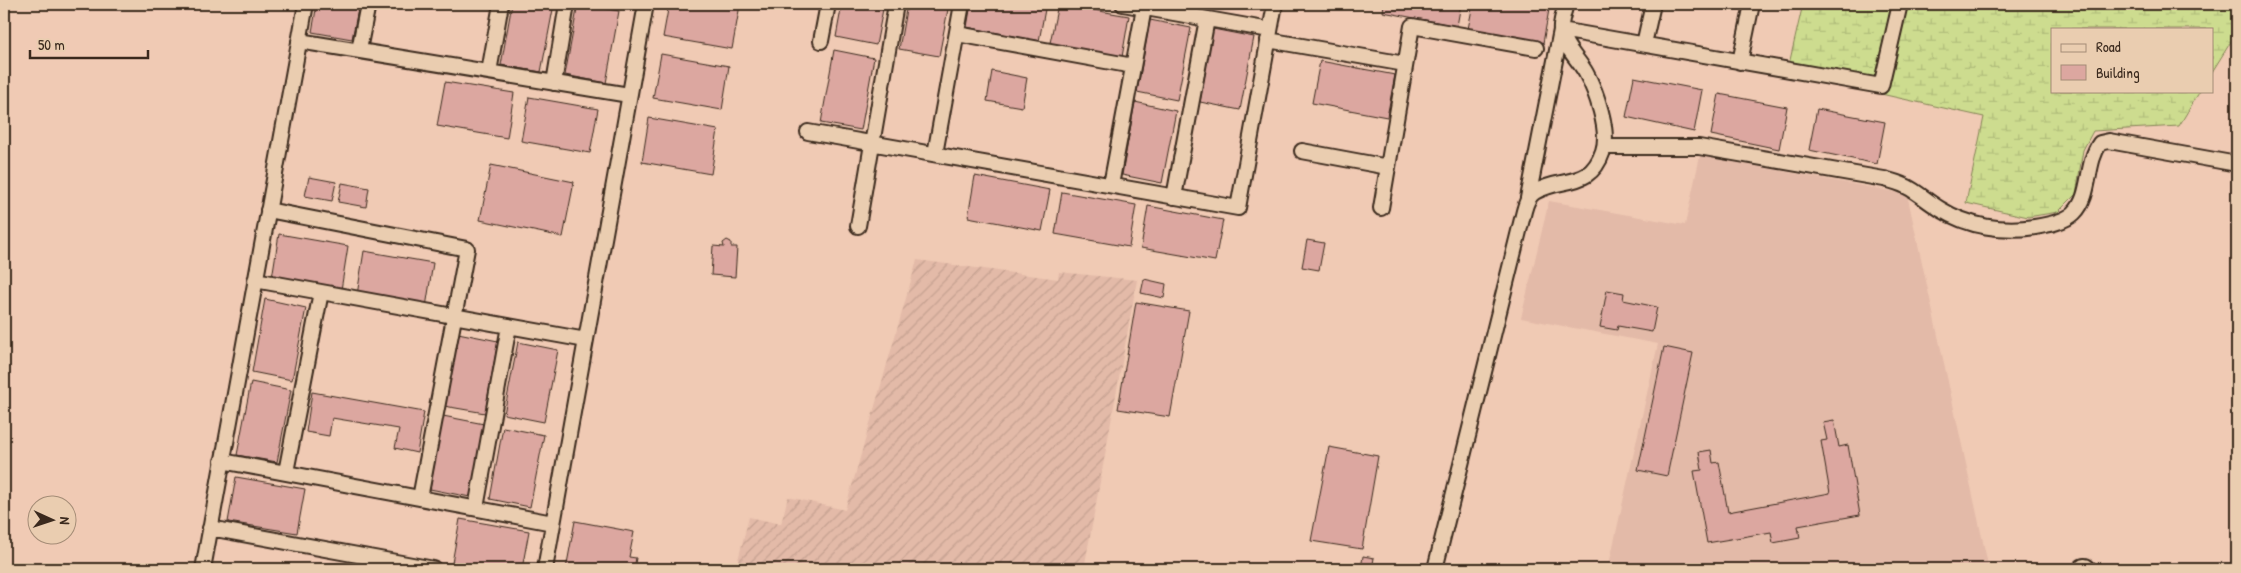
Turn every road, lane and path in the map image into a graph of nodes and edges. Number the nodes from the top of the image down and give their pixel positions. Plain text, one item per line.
1 (306, 4) edge
2 (368, 4) edge
3 (501, 4) edge
4 (567, 4) edge
5 (646, 4) edge
6 (828, 4) edge
7 (896, 4) edge
8 (962, 4) edge
9 (1123, 4) edge
10 (1275, 4) edge
11 (1566, 4) edge
12 (1653, 4) edge
13 (1752, 4) edge
14 (1900, 4) edge
15 (1144, 8) junction
16 (1207, 19) junction
17 (1561, 30) junction
18 (957, 34) junction
19 (1269, 35) junction
20 (299, 40) junction
21 (821, 41) dead end
22 (1644, 44) junction
23 (1536, 48) dead end
24 (360, 50) junction
25 (1740, 62) junction
26 (1405, 64) junction
27 (1133, 66) junction
28 (489, 72) junction
29 (554, 83) junction
30 (629, 95) junction
31 (808, 132) dead end
32 (872, 143) junction
33 (1604, 147) junction
34 (1302, 151) dead end
35 (935, 154) junction
36 (2237, 164) edge
37 (1388, 167) junction
38 (1111, 186) junction
39 (1174, 197) junction
40 (1528, 198) junction
41 (1381, 208) dead end
42 (268, 210) junction
43 (858, 226) dead end
44 (255, 280) junction
45 (321, 292) junction
46 (454, 316) junction
47 (509, 326) junction
48 (586, 340) junction
49 (222, 460) junction
50 (286, 472) junction
51 (420, 498) junction
52 (476, 508) junction
53 (553, 523) junction
54 (210, 528) junction
55 (203, 569) edge
56 (434, 569) edge
57 (545, 569) edge
58 (1435, 569) edge

1 - 20 street
2 - 24 street
3 - 28 street
4 - 29 street
5 - 30 street
6 - 21 street
7 - 32 street
8 - 18 street
9 - 15 street
10 - 19 street
11 - 17 street
12 - 22 street
13 - 25 street
14 - 25 street
15 - 16 street
15 - 27 street
16 - 19 street
16 - 39 street
17 - 22 street
17 - 33 street
17 - 40 street
18 - 27 street
18 - 35 street
19 - 26 street
19 - 39 street
20 - 24 street
20 - 42 street
22 - 25 street
23 - 26 street
24 - 28 street
26 - 37 street
27 - 38 street
28 - 29 street
29 - 30 street
30 - 48 street
31 - 32 street
32 - 35 street
32 - 43 street
33 - 36 street
33 - 40 street
34 - 37 street
35 - 38 street
37 - 41 street
38 - 39 street
40 - 58 street
42 - 44 street
42 - 46 street
44 - 45 street
44 - 49 street
45 - 46 street
45 - 50 street
46 - 47 street
46 - 51 street
47 - 48 street
47 - 52 street
48 - 53 street
49 - 50 street
49 - 54 street
50 - 51 street
51 - 52 street
52 - 53 street
53 - 57 street
54 - 55 street
54 - 56 street

